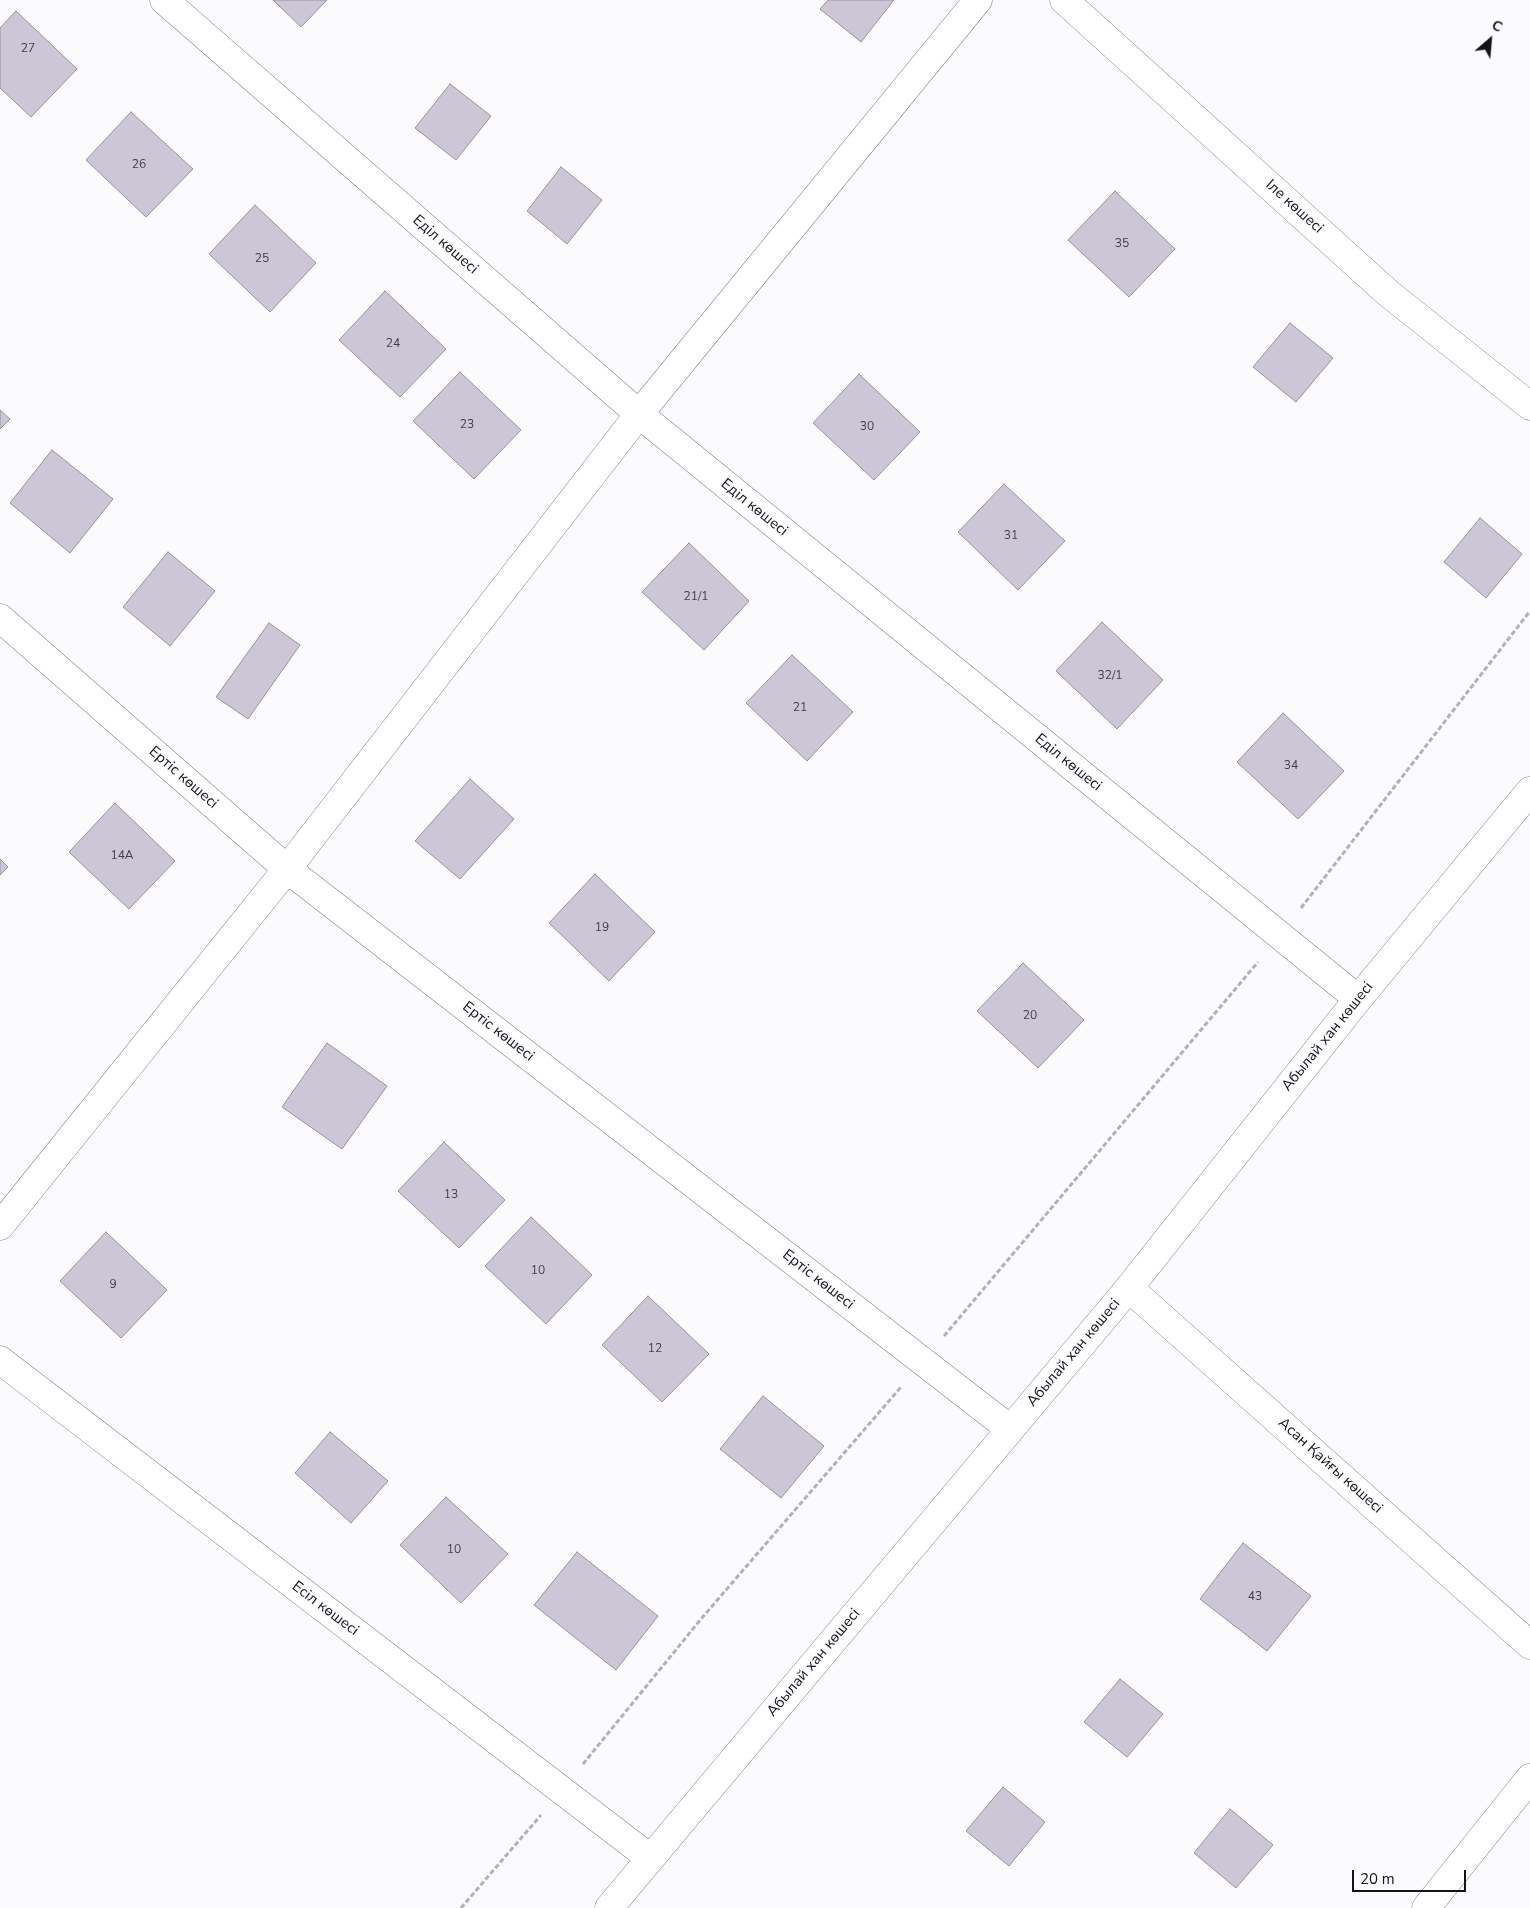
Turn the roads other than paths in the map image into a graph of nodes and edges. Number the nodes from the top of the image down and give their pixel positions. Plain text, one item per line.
1 (164, 0) edge
2 (978, 0) edge
3 (1064, 0) edge
4 (1530, 406) edge
5 (639, 414) junction
6 (0, 618) edge
7 (1530, 790) edge
8 (287, 869) junction
9 (1358, 998) junction
10 (0, 1226) edge
11 (1129, 1288) junction
12 (0, 1360) edge
13 (1010, 1429) junction
14 (1530, 1645) edge
15 (1530, 1778) edge
16 (650, 1858) junction
17 (610, 1908) edge
18 (1426, 1908) edge

1 - 5 street, Еділ көшесі
2 - 5 street
3 - 4 street, Іле көшесі
5 - 8 street
5 - 9 street, Еділ көшесі
6 - 8 street, Ертіс көшесі
7 - 9 street, Абылай хан көшесі
8 - 10 street
8 - 13 street, Ертіс көшесі
9 - 11 street, Абылай хан көшесі
11 - 13 street, Абылай хан көшесі
11 - 14 street, Асан Қайғы көшесі
12 - 16 street, Есіл көшесі
13 - 16 street, Абылай хан көшесі
15 - 18 street
16 - 17 street, Абылай хан көшесі

